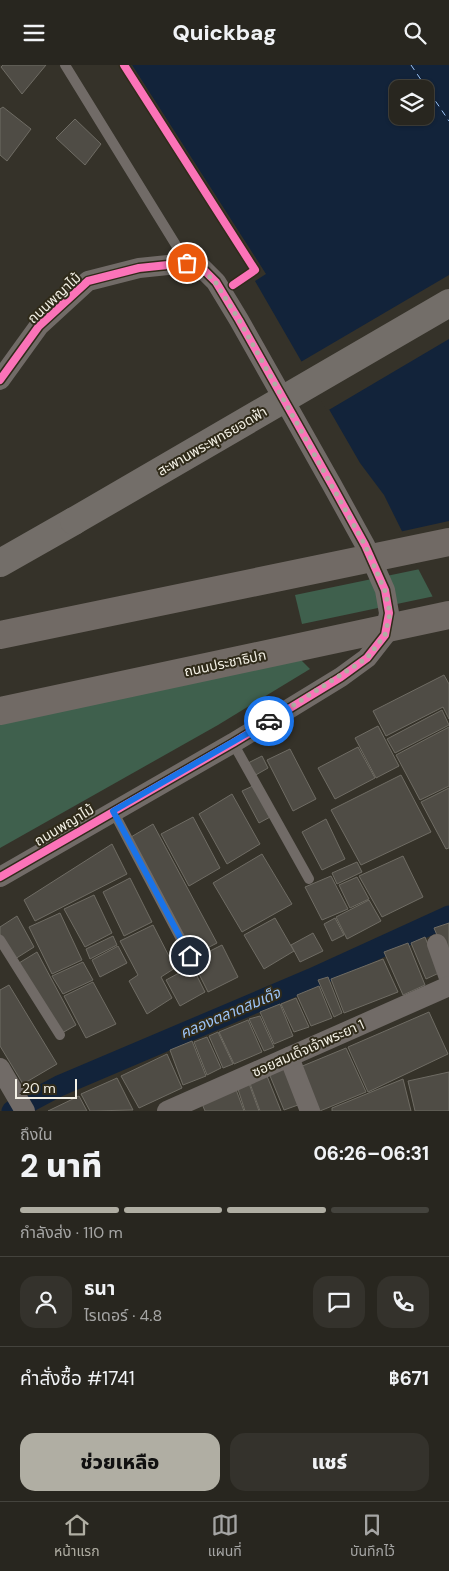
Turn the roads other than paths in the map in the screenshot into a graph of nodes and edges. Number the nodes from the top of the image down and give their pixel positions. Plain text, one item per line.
1 (65, 65) edge
2 (187, 263) junction
3 (449, 303) edge
4 (0, 380) edge
5 (449, 542) edge
6 (1, 562) edge
7 (449, 615) edge
8 (0, 635) edge
9 (0, 711) edge
10 (233, 743) junction
11 (113, 811) junction
12 (0, 877) edge
13 (309, 879) dead end
14 (0, 940) edge
15 (437, 945) dead end
16 (190, 956) dead end
17 (449, 978) edge
18 (449, 986) edge
19 (60, 1035) dead end
20 (289, 1057) junction
21 (0, 1068) edge
22 (198, 1105) edge
23 (25, 1111) edge
24 (167, 1111) edge
25 (310, 1111) edge

1 - 2 lane
2 - 4 street, ถนนพญาไม้
2 - 10 street, ถนนพญาไม้
3 - 6 main road, สะพานพระพุทธยอดฟ้า, bridge
5 - 8 main road, bridge
7 - 9 main road, ถนนประชาธิปก, bridge
10 - 11 street, ถนนพญาไม้
10 - 13 lane
11 - 12 street, ถนนพญาไม้
11 - 16 lane
14 - 19 lane
15 - 17 street
18 - 20 street, ซอยสมเด็จเจ้าพระยา 1
20 - 22 street, ซอยสมเด็จเจ้าพระยา 1
20 - 25 street
21 - 23 street
22 - 24 street, ซอยสมเด็จเจ้าพระยา 1

